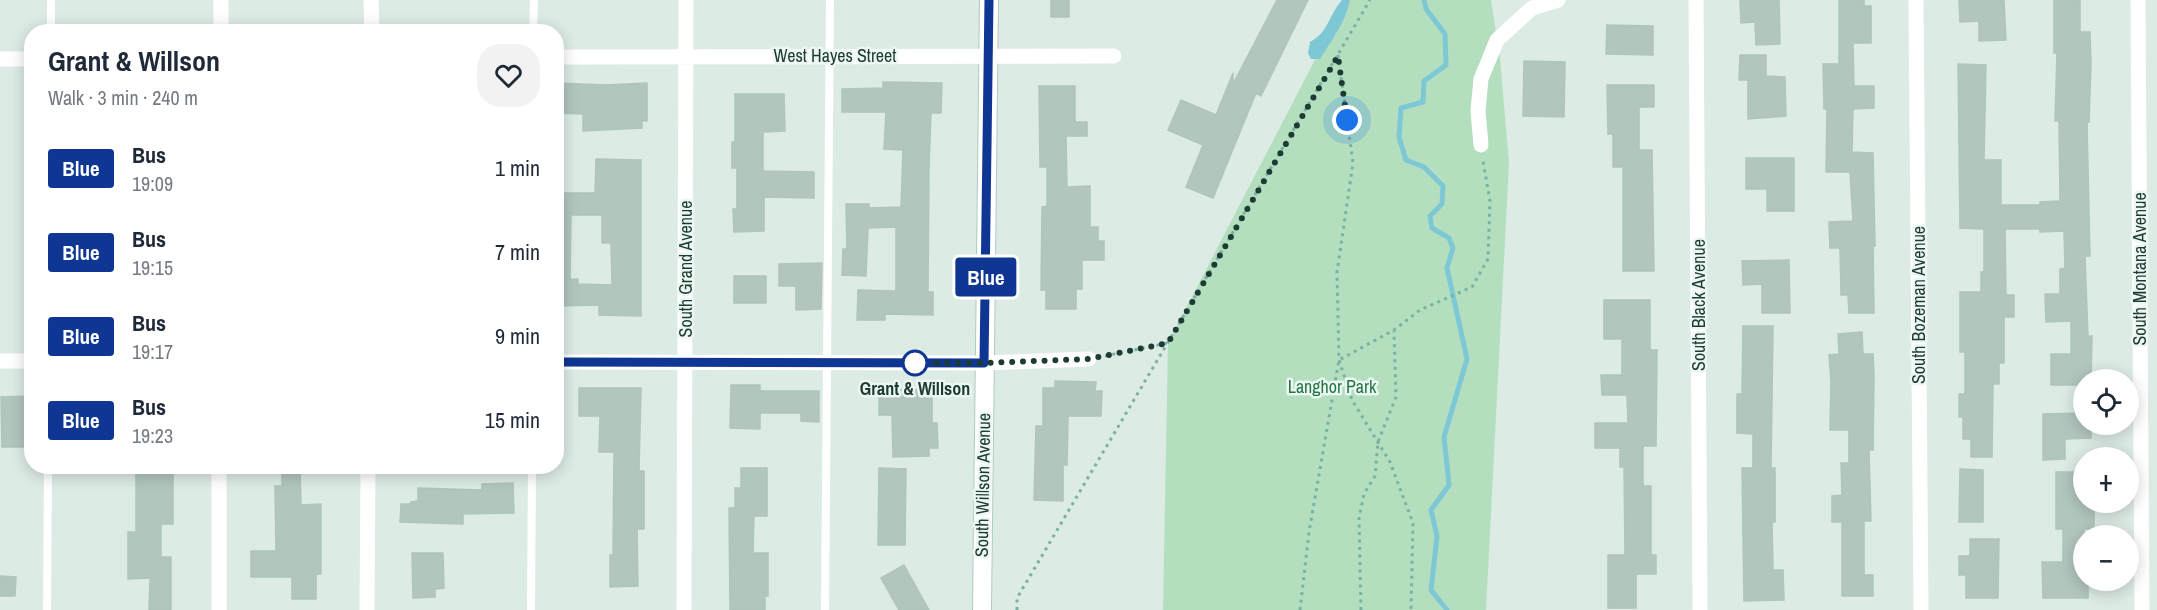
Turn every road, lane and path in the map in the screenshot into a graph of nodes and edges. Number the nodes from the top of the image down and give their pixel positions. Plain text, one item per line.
1 (51, 0) edge
2 (220, 0) edge
3 (372, 0) edge
4 (534, 0) edge
5 (686, 0) edge
6 (830, 0) edge
7 (989, 0) edge
8 (1370, 0) edge
9 (1558, 0) edge
10 (1696, 0) edge
11 (1916, 0) edge
12 (2138, 0) edge
13 (51, 24) edge
14 (220, 24) edge
15 (372, 24) edge
16 (533, 24) edge
17 (686, 56) junction
18 (829, 56) junction
19 (989, 56) junction
20 (1114, 56) dead end
21 (1338, 56) junction
22 (564, 57) edge
23 (0, 59) edge
24 (24, 59) edge
25 (1481, 145) joint
26 (1394, 330) junction
27 (1168, 343) junction
28 (1089, 359) joint
29 (1339, 360) junction
30 (0, 361) edge
31 (24, 361) edge
32 (564, 362) edge
33 (686, 362) junction
34 (828, 363) junction
35 (984, 363) junction
36 (1378, 442) junction
37 (48, 474) edge
38 (219, 474) edge
39 (368, 474) edge
40 (532, 474) edge
41 (47, 610) edge
42 (219, 610) edge
43 (367, 610) edge
44 (531, 610) edge
45 (684, 610) edge
46 (825, 610) edge
47 (982, 610) edge
48 (1017, 610) edge
49 (1300, 610) edge
50 (1361, 610) edge
51 (1411, 610) edge
52 (1700, 610) edge
53 (1921, 610) edge
54 (2142, 610) edge

1 - 13 lane
2 - 14 street
3 - 15 street
4 - 16 lane
5 - 17 street, South Grand Avenue
6 - 18 lane
7 - 19 main road, South Willson Avenue
8 - 21 path
9 - 25 street
10 - 52 street, South Black Avenue
11 - 53 street, South Bozeman Avenue
12 - 54 street, South Montana Avenue
17 - 18 street, West Hayes Street
17 - 22 street, West Hayes Street
17 - 33 street, South Grand Avenue
18 - 19 street, West Hayes Street
18 - 34 lane
19 - 20 street, West Hayes Street
19 - 35 main road, South Willson Avenue
21 - 27 path
21 - 29 path
23 - 24 street
25 - 26 path
26 - 29 path
26 - 36 path
27 - 28 path
27 - 48 path
28 - 35 street
29 - 36 path
29 - 49 path
30 - 31 street
32 - 33 street
33 - 34 street
33 - 45 street, South Grand Avenue
34 - 35 street
34 - 46 lane
35 - 47 main road, South Willson Avenue
36 - 50 path
36 - 51 path
37 - 41 lane
38 - 42 street
39 - 43 street
40 - 44 lane

